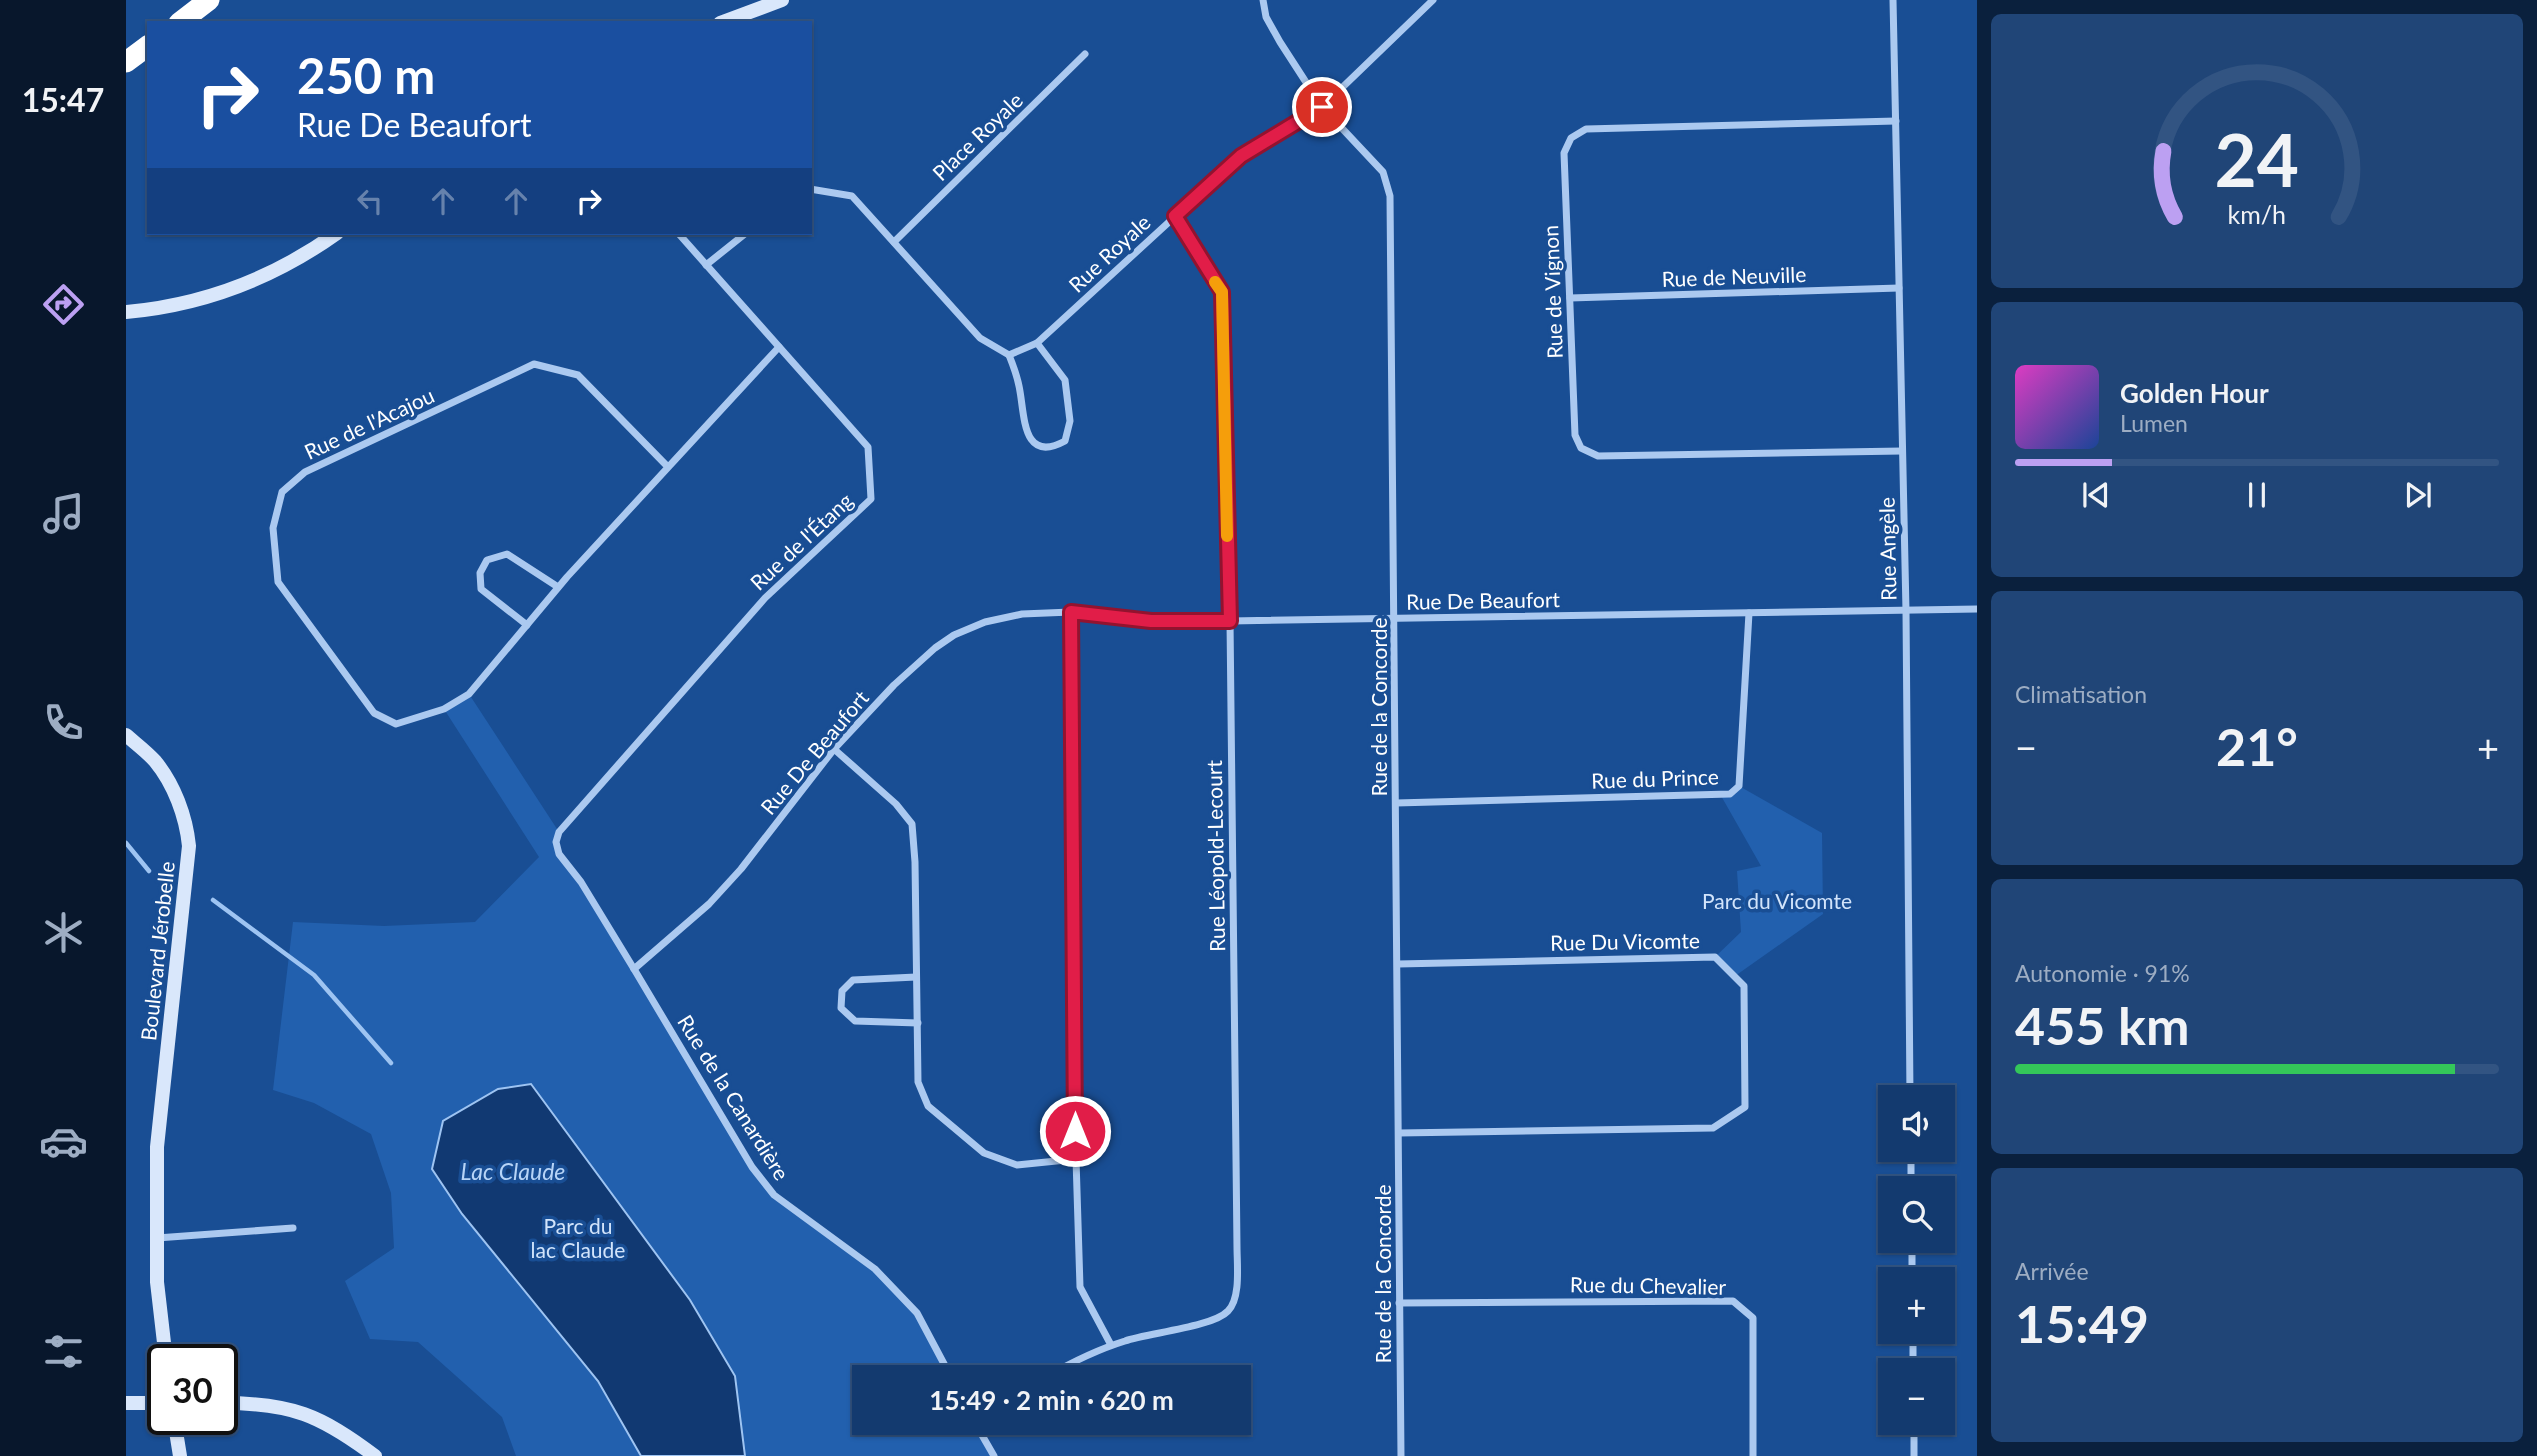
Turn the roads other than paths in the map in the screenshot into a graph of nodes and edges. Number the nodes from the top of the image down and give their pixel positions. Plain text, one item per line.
1 (209, 0) edge
2 (782, 0) edge
3 (1264, 0) edge
4 (1433, 0) edge
5 (1893, 0) edge
6 (182, 21) edge
7 (725, 21) edge
8 (147, 46) edge
9 (1085, 54) dead end
10 (126, 62) edge
11 (1322, 107) junction
12 (1896, 121) junction
13 (812, 189) edge
14 (1175, 216) junction
15 (334, 235) edge
16 (680, 235) edge
17 (744, 235) edge
18 (894, 242) junction
19 (706, 265) junction
20 (1899, 288) junction
21 (1570, 299) junction
22 (126, 312) edge
23 (1037, 343) junction
24 (779, 347) junction
25 (1009, 355) junction
26 (1902, 451) junction
27 (667, 466) junction
28 (558, 587) junction
29 (1977, 610) edge
30 (1906, 611) junction
31 (1071, 612) junction
32 (1749, 613) junction
33 (1395, 619) junction
34 (1230, 621) junction
35 (527, 625) junction
36 (126, 735) edge
37 (834, 749) junction
38 (1396, 803) junction
39 (559, 832) joint
40 (1398, 964) junction
41 (634, 969) junction
42 (916, 977) junction
43 (918, 1023) junction
44 (1910, 1085) edge
45 (1399, 1133) junction
46 (1076, 1159) junction
47 (293, 1228) dead end
48 (157, 1238) junction
49 (1399, 1303) junction
50 (164, 1344) edge
51 (1111, 1345) junction
52 (944, 1365) edge
53 (1067, 1365) edge
54 (126, 1404) edge
55 (147, 1404) edge
56 (238, 1404) edge
57 (177, 1435) edge
58 (982, 1435) edge
59 (1913, 1435) edge
60 (180, 1456) edge
61 (375, 1456) edge
62 (994, 1456) edge
63 (1401, 1456) edge
64 (1753, 1456) edge
65 (1914, 1456) edge

1 - 6 highway
2 - 7 street
3 - 11 street, Rue de la Concorde
4 - 11 street, Rue Royale
5 - 12 street, Rue Angèle
8 - 10 highway
9 - 18 street, Place Royale
11 - 14 street, Rue Royale
11 - 33 street, Rue de la Concorde
12 - 20 street, Rue Angèle
12 - 21 street, Rue de Vignon
13 - 18 street
14 - 23 street, Rue Royale
14 - 34 street, Rue Léopold-Lecourt
15 - 22 street
16 - 19 street, Rue de l'Étang
17 - 19 street
18 - 25 street
19 - 24 street, Rue de l'Étang
20 - 21 street, Rue de Neuville
20 - 26 street, Rue Angèle
21 - 26 street, Rue de Vignon
23 - 25 street, Rue Royale
23 - 25 street
24 - 27 street, Rue de l'Acajou
24 - 39 street, Rue de l'Étang
26 - 30 street, Rue Angèle
27 - 28 street, Rue de l'Acajou
27 - 35 street, Rue de l'Acajou
28 - 35 street, Rue de l'Acajou
28 - 35 street
29 - 30 street, Rue De Beaufort
30 - 32 street, Rue De Beaufort
30 - 44 street, Rue Angèle
31 - 34 street, Rue De Beaufort
31 - 37 street, Rue De Beaufort
31 - 46 street
32 - 33 street, Rue De Beaufort
32 - 38 street, Rue du Prince
33 - 34 street, Rue De Beaufort
33 - 38 street, Rue de la Concorde
34 - 51 street, Rue Léopold-Lecourt
36 - 48 street, Boulevard Jérobelle
37 - 41 street, Rue De Beaufort
37 - 42 street
38 - 40 street, Rue de la Concorde
39 - 41 street, Rue de la Canardière
40 - 45 street, Rue de la Concorde
40 - 45 street, Rue Du Vicomte
41 - 52 street, Rue de la Canardière
42 - 43 street
42 - 43 street
43 - 46 street
45 - 49 street, Rue de la Concorde
46 - 51 street
47 - 48 street
48 - 50 street, Boulevard Jérobelle
49 - 63 street, Rue de la Concorde
49 - 64 street, Rue du Chevalier
51 - 53 street, Rue Léopold-Lecourt
54 - 55 street
56 - 61 street
57 - 60 street
58 - 62 street
59 - 65 street

